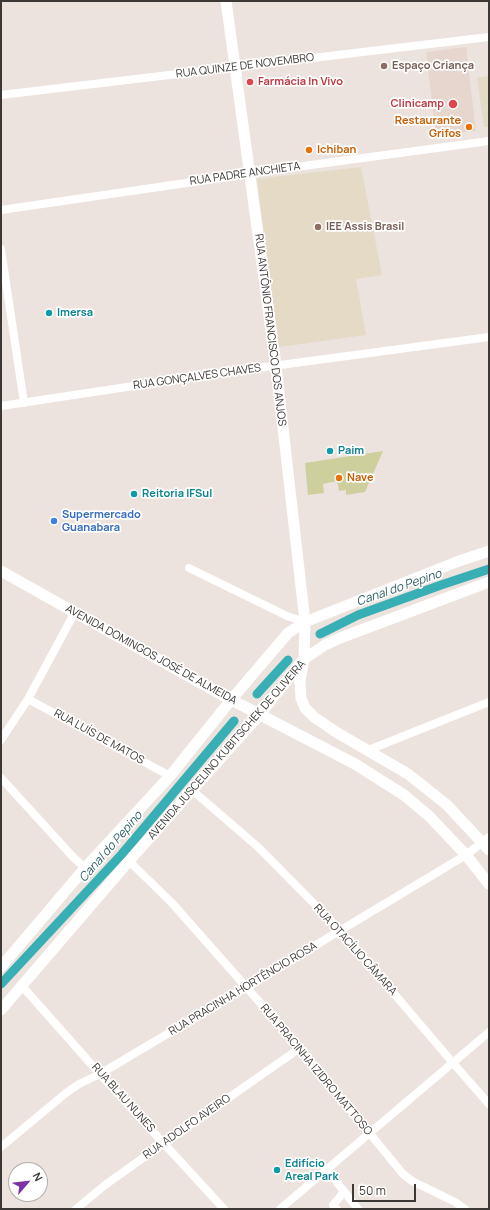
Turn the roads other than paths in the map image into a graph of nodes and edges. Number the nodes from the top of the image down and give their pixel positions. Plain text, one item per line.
1 (226, 1) edge
2 (489, 37) edge
3 (236, 67) junction
4 (1, 95) edge
5 (489, 141) edge
6 (250, 174) junction
7 (1, 210) edge
8 (1, 249) edge
9 (489, 337) edge
10 (276, 366) junction
11 (24, 403) junction
12 (1, 406) edge
13 (489, 551) edge
14 (189, 568) dead end
15 (1, 571) edge
16 (489, 582) edge
17 (75, 612) junction
18 (305, 622) junction
19 (304, 659) junction
20 (28, 699) junction
21 (231, 700) junction
22 (489, 702) edge
23 (260, 714) junction
24 (1, 740) edge
25 (366, 751) junction
26 (170, 776) junction
27 (1, 778) edge
28 (193, 791) junction
29 (487, 843) edge
30 (466, 855) junction
31 (129, 862) junction
32 (85, 868) junction
33 (489, 884) edge
34 (340, 930) junction
35 (1, 967) edge
36 (22, 986) junction
37 (246, 987) junction
38 (1, 1010) edge
39 (489, 1032) edge
40 (300, 1048) junction
41 (453, 1063) junction
42 (100, 1074) junction
43 (489, 1104) edge
44 (370, 1134) junction
45 (164, 1143) junction
46 (1, 1146) edge
47 (327, 1170) junction
48 (344, 1192) junction
49 (76, 1209) edge
50 (224, 1209) edge
51 (280, 1209) edge
52 (337, 1209) edge
53 (358, 1209) edge
54 (465, 1209) edge

1 - 3 main road, RUA ANTÔNIO FRANCISCO DOS ANJOS
2 - 3 street, RUA QUINZE DE NOVEMBRO
3 - 4 street, RUA QUINZE DE NOVEMBRO
3 - 6 main road, RUA ANTÔNIO FRANCISCO DOS ANJOS
5 - 6 street, RUA PADRE ANCHIETA
6 - 7 street, RUA PADRE ANCHIETA
6 - 10 main road, RUA ANTÔNIO FRANCISCO DOS ANJOS
8 - 11 street
9 - 10 street, RUA GONÇALVES CHAVES
10 - 11 street, RUA GONÇALVES CHAVES
10 - 18 main road, RUA ANTÔNIO FRANCISCO DOS ANJOS
11 - 12 street, RUA GONÇALVES CHAVES
13 - 18 main road
14 - 18 street
15 - 17 main road, AVENIDA DOMINGOS JOSÉ DE ALMEIDA
16 - 19 main road, AVENIDA JUSCELINO KUBITSCHEK DE OLIVEIRA
17 - 20 street
17 - 21 main road, AVENIDA DOMINGOS JOSÉ DE ALMEIDA
18 - 19 main road, RUA ANTÔNIO FRANCISCO DOS ANJOS
18 - 21 main road
19 - 23 main road, AVENIDA JUSCELINO KUBITSCHEK DE OLIVEIRA
19 - 25 main road
20 - 24 street
20 - 26 street, RUA LUÍS DE MATOS
21 - 23 main road, AVENIDA DOMINGOS JOSÉ DE ALMEIDA
21 - 26 main road
22 - 25 street
23 - 28 main road, AVENIDA JUSCELINO KUBITSCHEK DE OLIVEIRA
23 - 30 main road, AVENIDA DOMINGOS JOSÉ DE ALMEIDA
25 - 29 main road
26 - 32 main road
27 - 32 street
28 - 31 main road, AVENIDA JUSCELINO KUBITSCHEK DE OLIVEIRA
28 - 34 street, RUA OTACÍLIO CÂMARA
29 - 30 street, RUA PRACINHA HORTÊNCIO ROSA
30 - 33 main road, AVENIDA DOMINGOS JOSÉ DE ALMEIDA
30 - 34 street, RUA PRACINHA HORTÊNCIO ROSA
31 - 36 main road, AVENIDA JUSCELINO KUBITSCHEK DE OLIVEIRA
31 - 37 street, RUA PRACINHA IZIDRO MATTOSO
32 - 35 main road
34 - 37 street, RUA PRACINHA HORTÊNCIO ROSA
34 - 41 street, RUA OTACÍLIO CÂMARA
36 - 38 main road, AVENIDA JUSCELINO KUBITSCHEK DE OLIVEIRA
36 - 42 street, RUA BLAU NUNES
37 - 40 street, RUA PRACINHA IZIDRO MATTOSO
37 - 42 street, RUA PRACINHA HORTÊNCIO ROSA
39 - 41 street
40 - 44 street, RUA PRACINHA IZIDRO MATTOSO
40 - 45 street, RUA ADOLFO AVEIRO
41 - 43 street, RUA OTACÍLIO CÂMARA
41 - 44 street
42 - 45 street, RUA BLAU NUNES
42 - 46 street, RUA PRACINHA HORTÊNCIO ROSA
44 - 47 street
44 - 54 street, RUA PRACINHA IZIDRO MATTOSO
45 - 49 street, RUA ADOLFO AVEIRO
45 - 50 street, RUA BLAU NUNES
47 - 48 street
47 - 51 street
48 - 52 street
48 - 53 street

